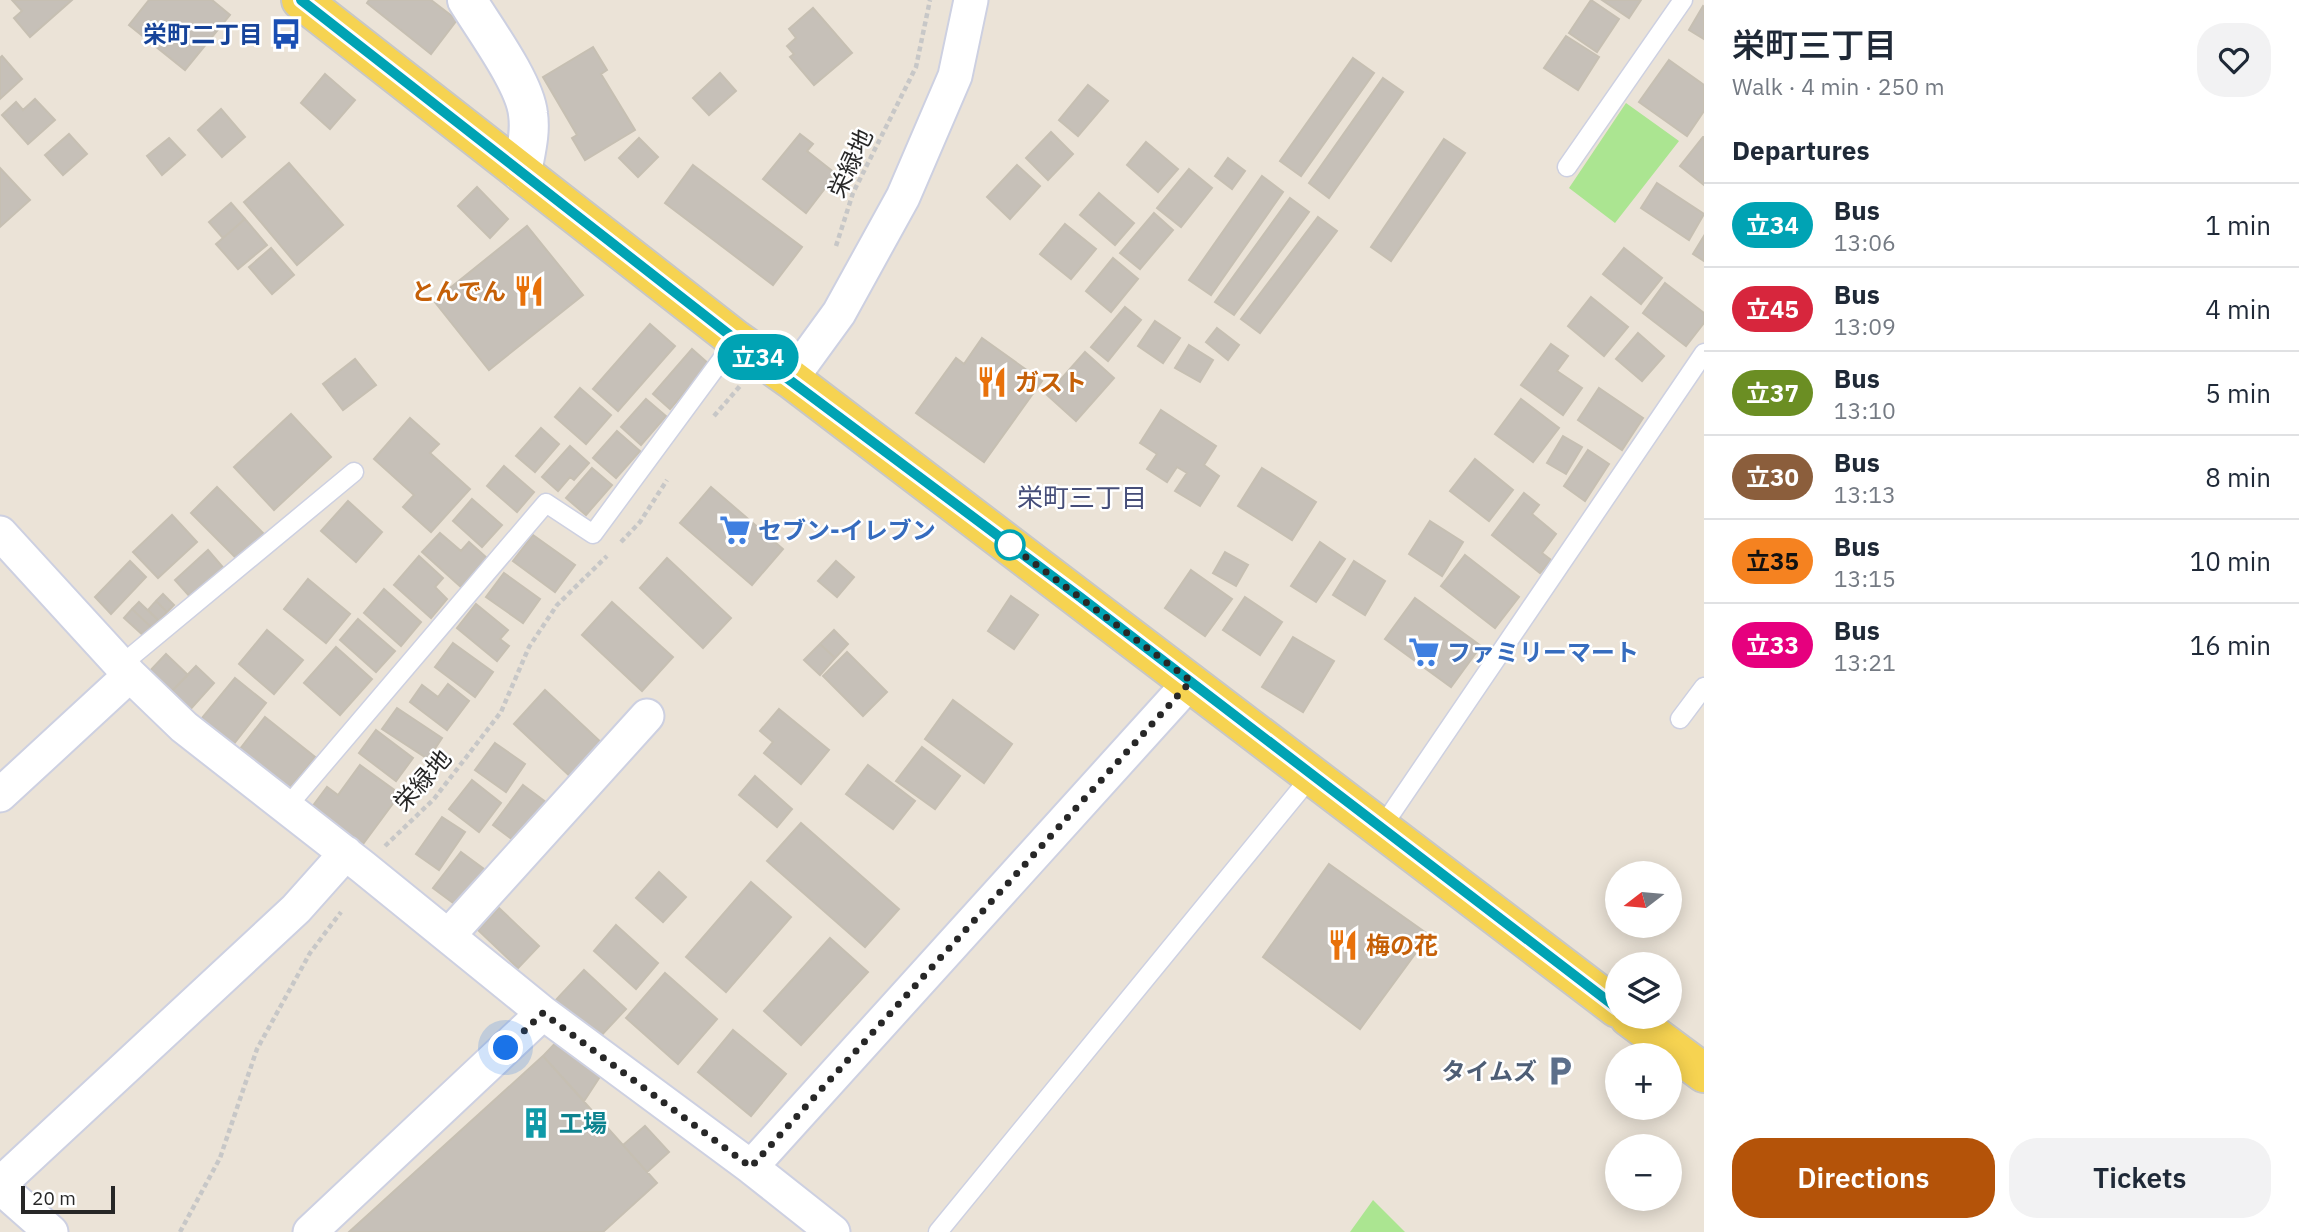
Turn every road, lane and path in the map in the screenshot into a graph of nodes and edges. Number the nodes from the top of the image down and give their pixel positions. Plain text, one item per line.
1 (301, 0) edge
2 (467, 0) edge
3 (930, 0) edge
4 (971, 0) edge
5 (1683, 0) edge
6 (1567, 167) dead end
7 (522, 173) junction
8 (835, 251) dead end
9 (736, 340) junction
10 (1704, 353) edge
11 (791, 379) junction
12 (743, 382) dead end
13 (712, 419) dead end
14 (674, 468) dead end
15 (354, 472) dead end
16 (0, 533) edge
17 (125, 670) junction
18 (1191, 681) junction
19 (1704, 687) edge
20 (647, 716) dead end
21 (1680, 719) dead end
22 (1312, 774) junction
23 (0, 795) edge
24 (286, 808) junction
25 (1382, 827) junction
26 (355, 860) junction
27 (448, 936) junction
28 (1605, 999) edge
29 (543, 1013) junction
30 (1645, 1029) edge
31 (1704, 1073) edge
32 (751, 1167) junction
33 (0, 1186) edge
34 (51, 1232) edge
35 (180, 1232) edge
36 (310, 1232) edge
37 (833, 1232) edge
38 (938, 1232) edge

1 - 7 main road
2 - 7 street
3 - 8 path, 栄緑地
4 - 11 street
5 - 6 lane
7 - 9 main road
9 - 11 main road
9 - 24 lane
10 - 25 lane
11 - 18 main road
12 - 13 path
14 - 26 path, 栄緑地
15 - 17 lane
16 - 17 street
17 - 23 street
17 - 24 street
18 - 22 main road
18 - 32 street
19 - 21 lane
20 - 27 street
22 - 25 main road
22 - 38 lane
24 - 26 street
25 - 28 main road
26 - 27 street
26 - 33 street
26 - 35 path, 栄緑地
27 - 29 street
29 - 32 street
29 - 36 street
30 - 31 main road
32 - 37 street
33 - 34 street

